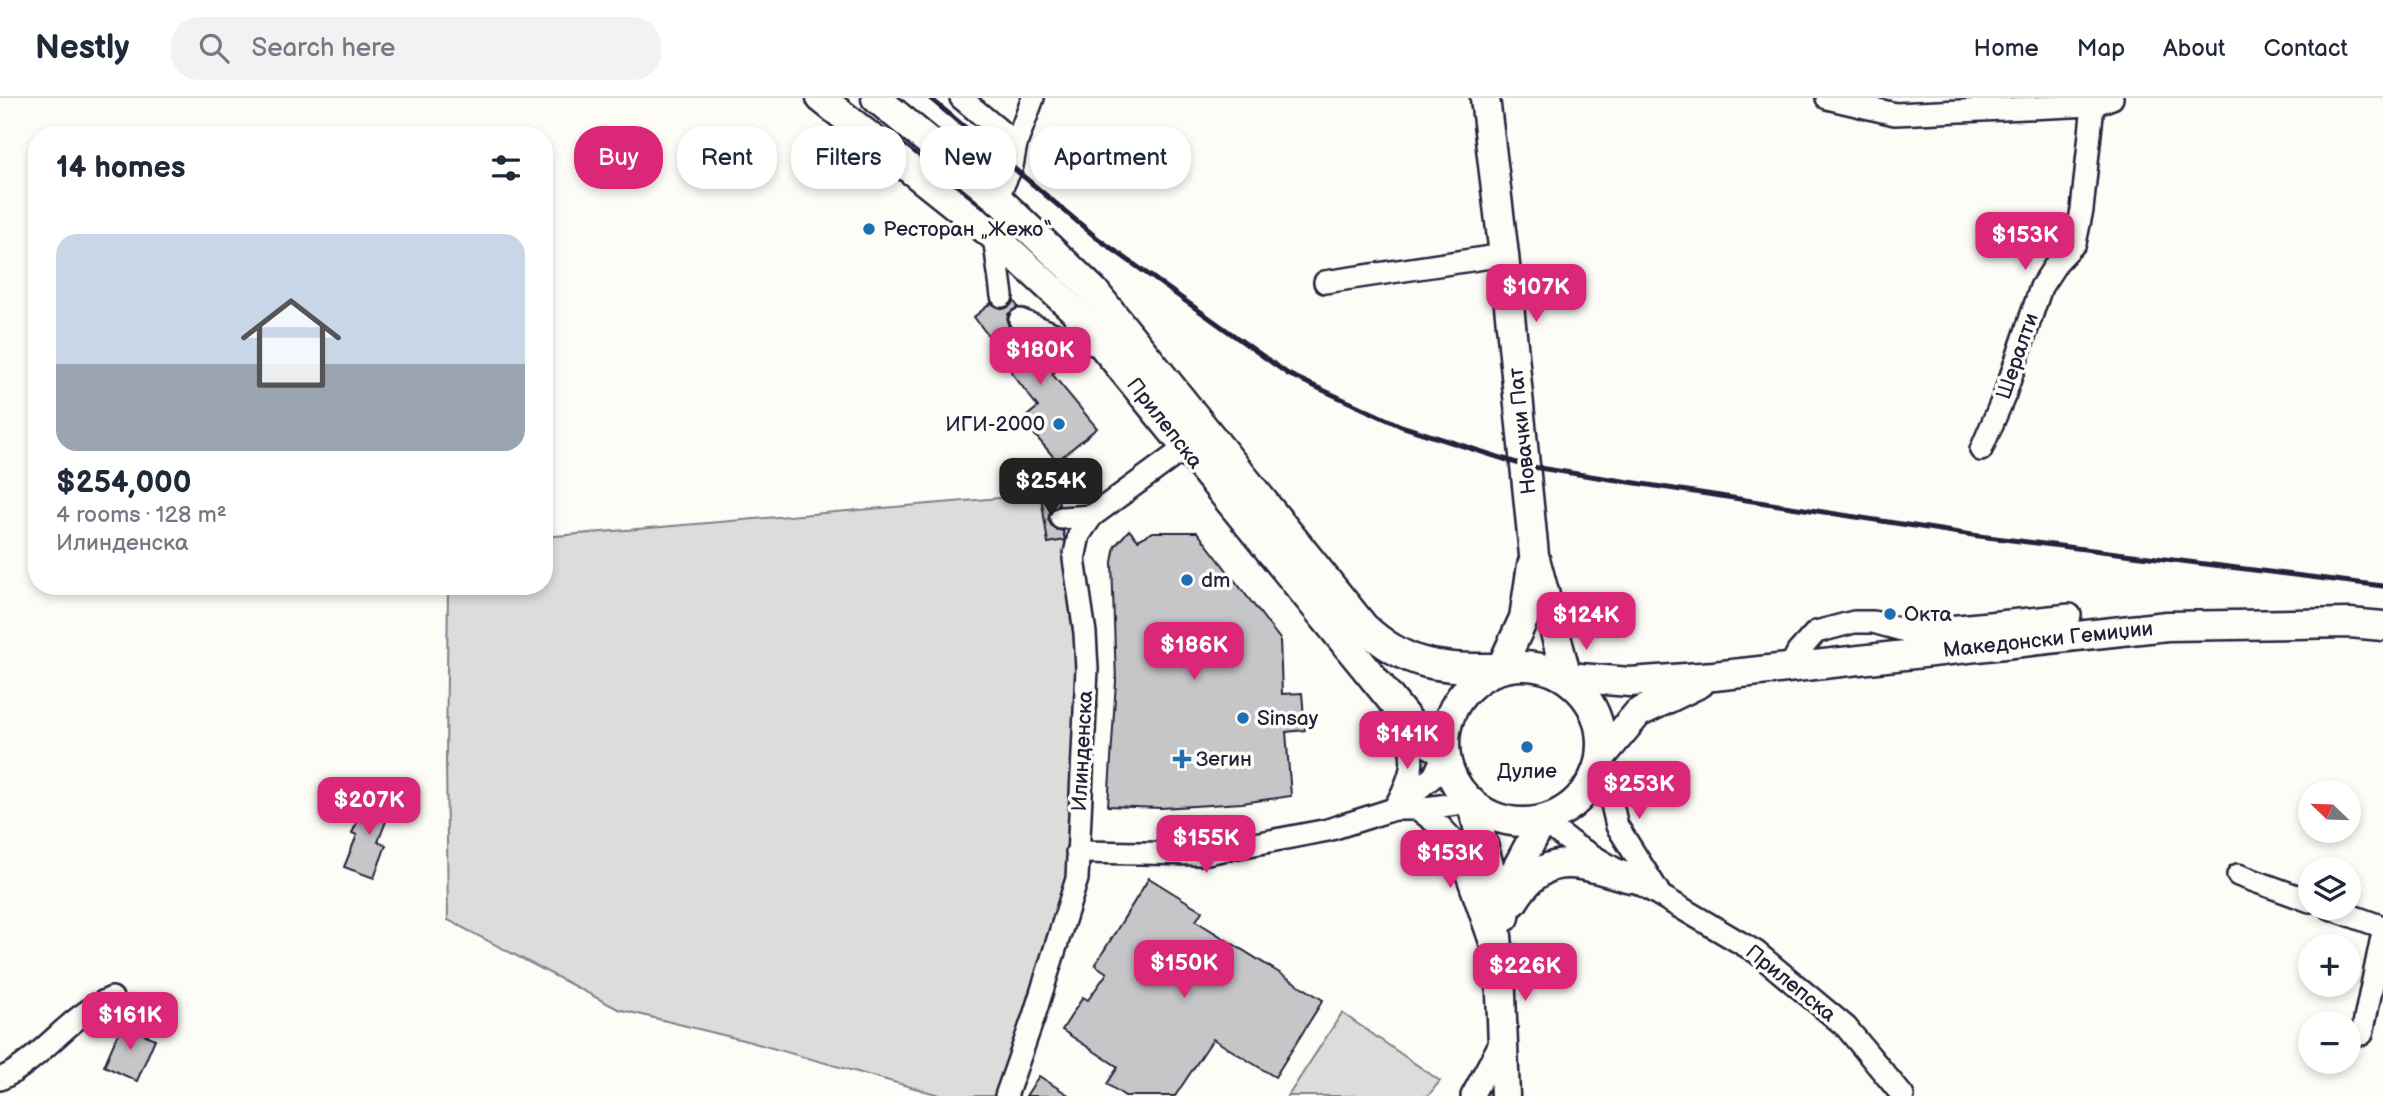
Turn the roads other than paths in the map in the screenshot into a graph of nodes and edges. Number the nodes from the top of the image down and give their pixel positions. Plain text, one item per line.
1 (821, 98) edge
2 (876, 98) edge
3 (961, 98) edge
4 (1033, 98) edge
5 (1485, 98) edge
6 (1827, 98) edge
7 (2102, 101) edge
8 (994, 126) edge
9 (1016, 144) edge
10 (1001, 189) edge
11 (997, 198) junction
12 (994, 236) junction
13 (1504, 255) junction
14 (1325, 282) dead end
15 (1002, 296) dead end
16 (1020, 320) dead end
17 (1105, 346) junction
18 (1185, 448) junction
19 (1981, 450) dead end
20 (1092, 516) junction
21 (1061, 518) dead end
22 (1534, 555) junction
23 (2070, 615) dead end
24 (2383, 626) edge
25 (1516, 637) junction
26 (1557, 639) junction
27 (1930, 640) junction
28 (1790, 667) junction
29 (1446, 668) junction
30 (1501, 668) junction
31 (1714, 676) junction
32 (1567, 677) junction
33 (1614, 681) junction
34 (1398, 708) junction
35 (1445, 752) junction
36 (1601, 757) junction
37 (1471, 802) junction
38 (1394, 809) junction
39 (1418, 809) junction
40 (1542, 821) junction
41 (1077, 852) junction
42 (2238, 876) dead end
43 (1631, 878) junction
44 (1659, 893) junction
45 (2298, 897) edge
46 (1505, 913) junction
47 (2359, 920) edge
48 (2383, 930) edge
49 (1500, 968) junction
50 (111, 998) dead end
51 (2362, 1034) dead end
52 (1502, 1040) junction
53 (0, 1079) edge
54 (1006, 1096) edge
55 (1472, 1096) edge
56 (1505, 1096) edge
57 (1903, 1096) edge

1 - 12 main road, Прилепска
2 - 11 main road, Прилепска
3 - 8 street
4 - 9 street
5 - 13 main road, Новачки Пат
6 - 7 street, Шералти
7 - 19 street, Шералти
10 - 11 street
11 - 29 main road, Прилепска
12 - 15 street
12 - 17 main road, Прилепска
13 - 14 street
13 - 22 main road, Новачки Пат
16 - 17 street
17 - 18 main road, Прилепска
18 - 20 street, Илинденска
18 - 34 main road, Прилепска
20 - 21 street
20 - 41 street, Илинденска
22 - 25 main road
22 - 26 main road
23 - 27 street
24 - 27 main road, Македонски Гемиџии
25 - 29 main road
25 - 30 main road
26 - 32 main road
26 - 33 main road
27 - 28 main road, Македонски Гемиџии
27 - 28 street
28 - 31 main road, Македонски Гемиџии
29 - 30 main road, Прилепска
30 - 32 main road
30 - 35 main road
31 - 33 main road, Македонски Гемиџии
31 - 36 main road
32 - 33 main road, Македонски Гемиџии
32 - 36 main road
34 - 35 main road, Прилепска
34 - 38 street
35 - 37 main road
35 - 38 street
36 - 40 main road
36 - 44 street, Прилепска
37 - 39 street
37 - 40 main road
37 - 49 main road
38 - 39 street
38 - 41 street
39 - 49 street
40 - 43 street, Прилепска
40 - 46 main road
41 - 54 street, Илинденска
42 - 45 street
43 - 44 street, Прилепска
43 - 46 main road
44 - 57 street, Прилепска
46 - 49 main road
47 - 48 street
48 - 51 street
49 - 52 main road
50 - 53 street
52 - 55 street
52 - 56 main road

